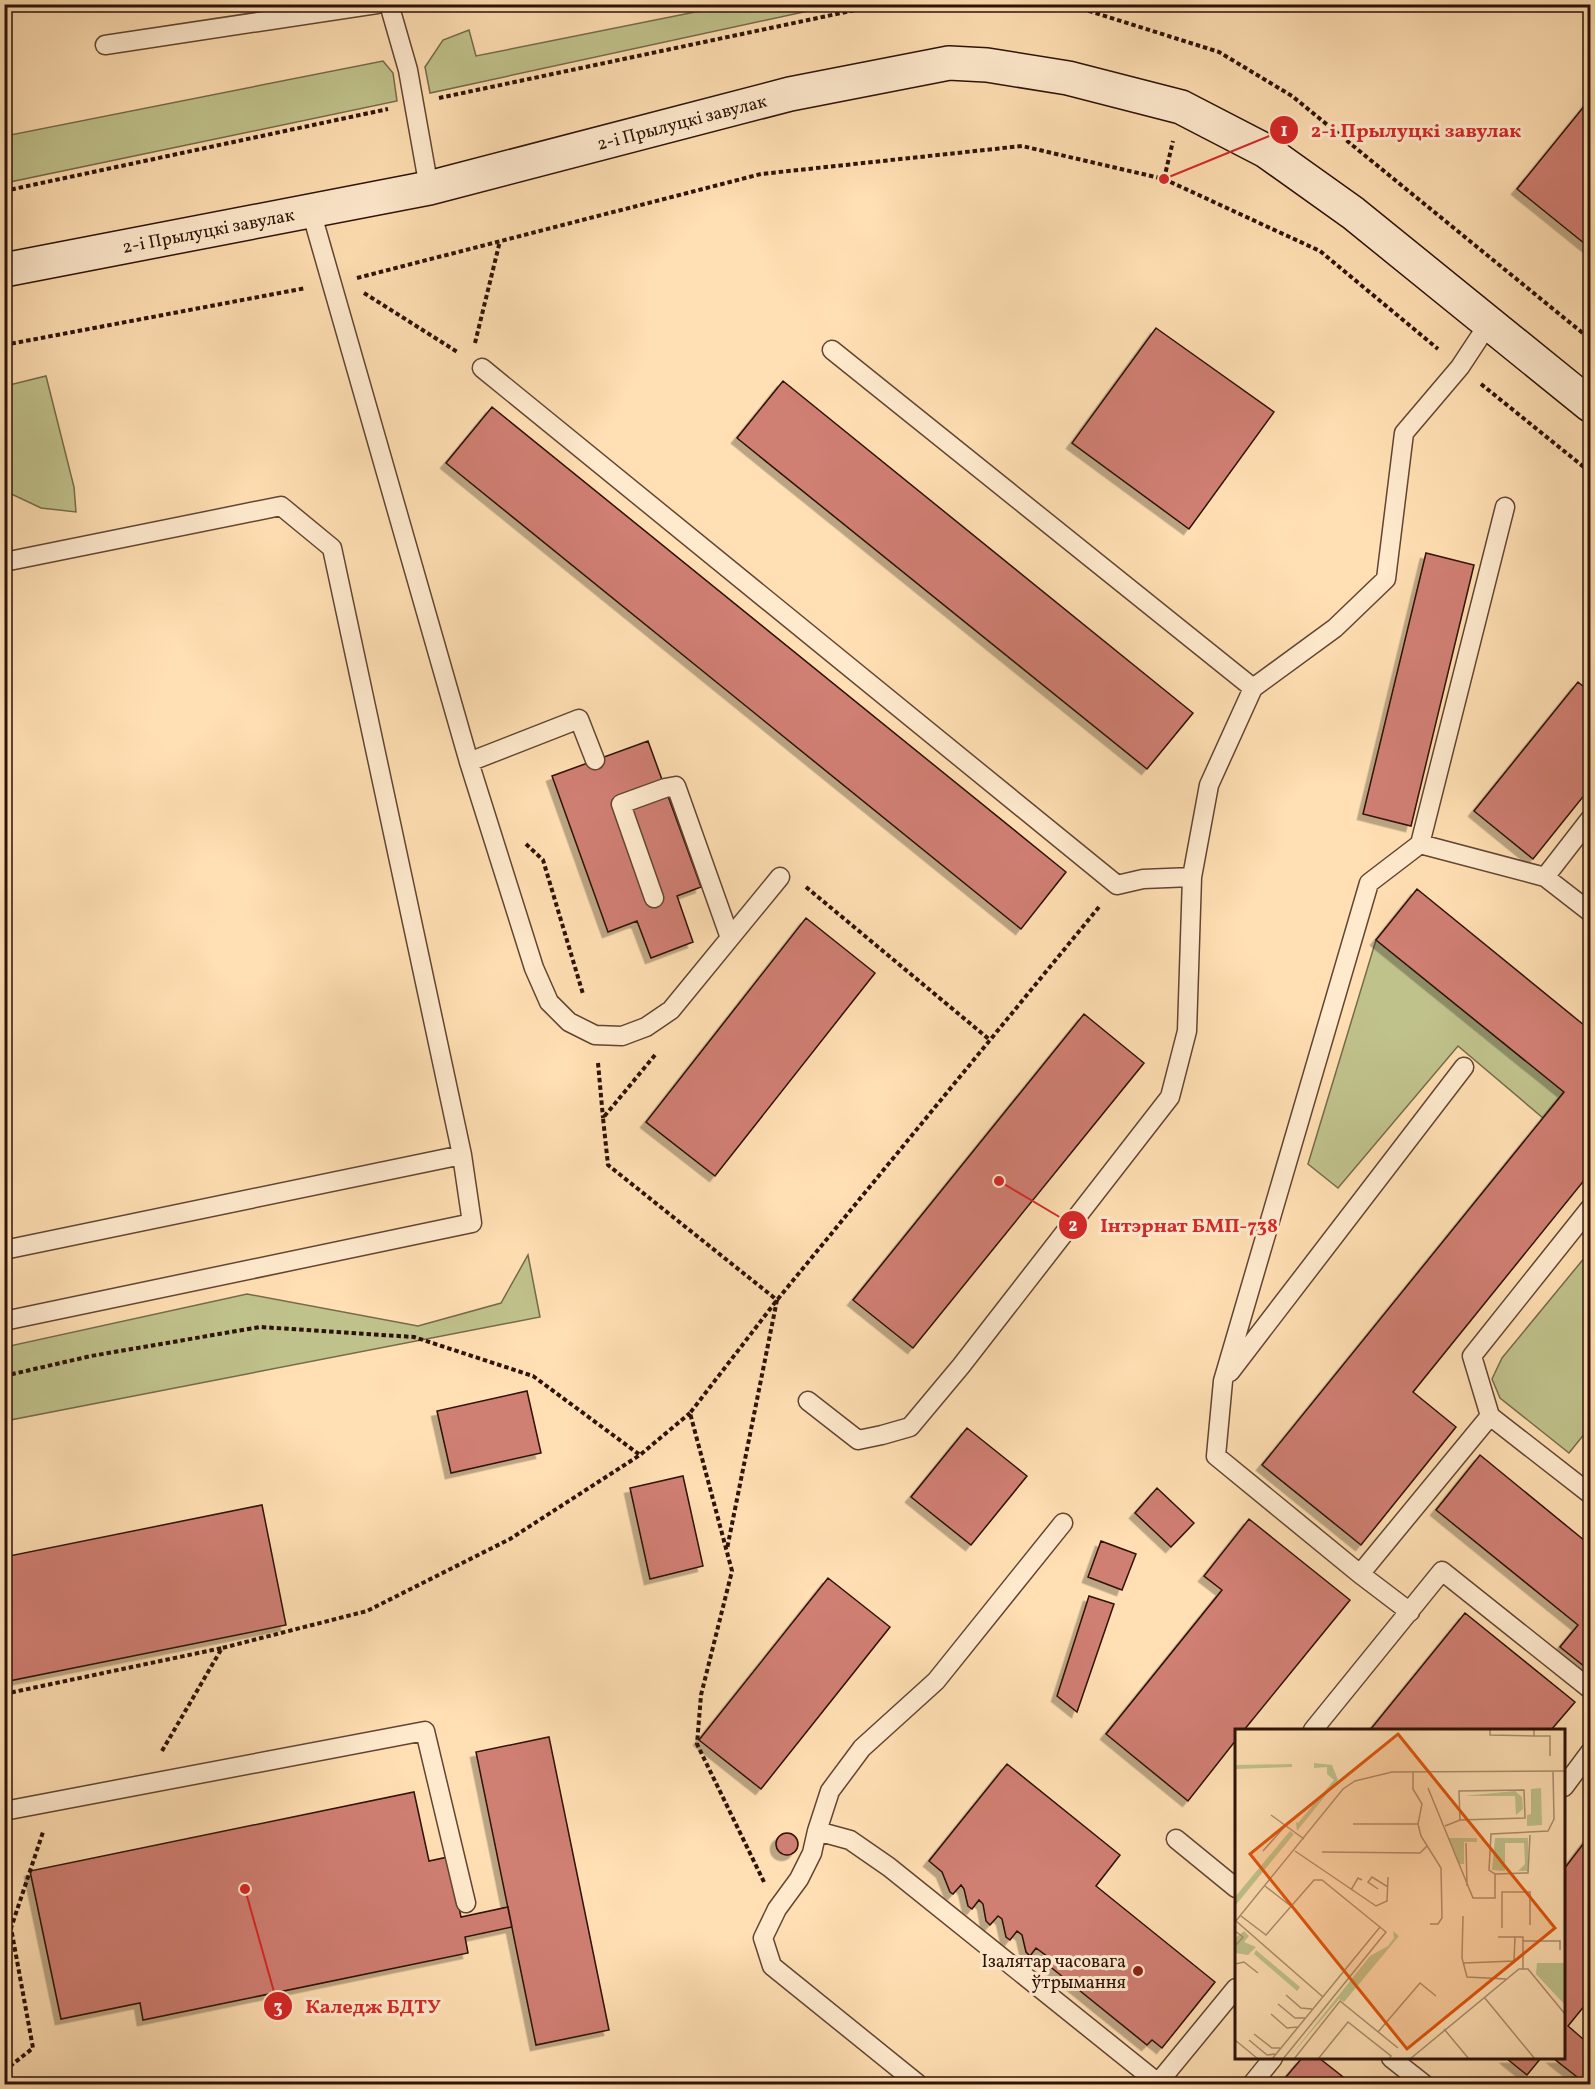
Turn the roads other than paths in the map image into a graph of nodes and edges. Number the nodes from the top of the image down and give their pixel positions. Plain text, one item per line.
1 (377, 4) edge
2 (389, 4) edge
3 (266, 13) edge
4 (105, 45) dead end
5 (429, 188) junction
6 (311, 211) junction
7 (4, 270) edge
8 (1489, 323) junction
9 (832, 350) dead end
10 (476, 364) road end
11 (1590, 405) edge
12 (1505, 507) dead end
13 (4, 562) edge
14 (1252, 688) junction
15 (595, 760) dead end
16 (469, 762) junction
17 (1590, 819) edge
18 (1420, 844) junction
19 (780, 877) dead end
20 (1192, 877) junction
21 (1545, 877) junction
22 (654, 898) dead end
23 (1590, 912) edge
24 (730, 938) junction
25 (1464, 1067) dead end
26 (462, 1155) junction
27 (1590, 1208) edge
28 (4, 1250) edge
29 (4, 1321) edge
30 (1223, 1381) junction
31 (808, 1401) dead end
32 (1490, 1416) junction
33 (1590, 1494) edge
34 (1063, 1524) dead end
35 (1360, 1574) junction
36 (1410, 1612) junction
37 (1590, 1689) edge
38 (1315, 1729) edge
39 (1590, 1752) edge
40 (1565, 1783) edge
41 (4, 1810) edge
42 (817, 1831) junction
43 (1176, 1839) dead end
44 (1235, 1887) edge
45 (466, 1903) dead end
46 (1235, 1989) edge
47 (1273, 2059) edge
48 (1392, 2059) edge
49 (918, 2085) edge
50 (1252, 2085) edge
51 (1424, 2085) edge

1 - 3 lane
2 - 5 lane
3 - 4 lane
5 - 6 street, 2-і Прылуцкі завулак
5 - 8 street, 2-і Прылуцкі завулак
6 - 7 street, 2-і Прылуцкі завулак
6 - 16 lane
8 - 11 street, 2-і Прылуцкі завулак
8 - 14 lane
9 - 14 lane
10 - 20 lane
12 - 18 lane
13 - 26 lane
14 - 20 lane
15 - 16 lane
16 - 24 lane
17 - 21 lane
18 - 21 lane
18 - 30 lane
19 - 24 lane
20 - 31 lane
21 - 23 lane
22 - 24 lane
25 - 30 lane
26 - 28 lane
26 - 29 lane
27 - 32 lane
30 - 35 lane
32 - 33 lane
32 - 35 lane
34 - 42 lane
35 - 36 lane
36 - 37 lane
36 - 38 lane
39 - 40 lane
41 - 45 lane
42 - 46 lane
42 - 49 lane
43 - 44 lane
47 - 50 lane
48 - 51 lane

